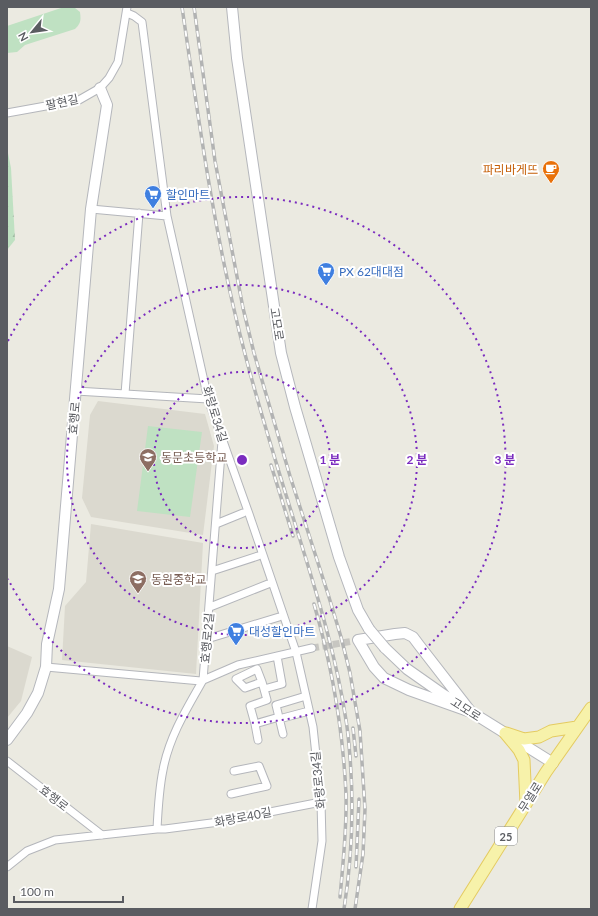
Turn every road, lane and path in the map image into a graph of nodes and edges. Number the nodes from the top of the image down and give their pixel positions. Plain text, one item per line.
1 (232, 7) edge
2 (127, 10) edge
3 (100, 88) junction
4 (7, 113) edge
5 (91, 209) junction
6 (139, 213) junction
7 (167, 216) junction
8 (76, 391) junction
9 (125, 394) junction
10 (208, 399) junction
11 (222, 438) junction
12 (243, 513) dead end
13 (216, 524) junction
14 (258, 556) dead end
15 (212, 571) junction
16 (268, 584) dead end
17 (210, 607) junction
18 (279, 617) dead end
19 (207, 639) junction
20 (312, 648) tunnel mouth
21 (296, 652) junction
22 (277, 656) junction
23 (46, 667) junction
24 (203, 680) junction
25 (306, 696) junction
26 (591, 708) edge
27 (309, 711) junction
28 (471, 712) junction
29 (279, 718) junction
30 (255, 724) junction
31 (577, 727) junction
32 (506, 733) junction
33 (282, 734) dead end
34 (7, 740) edge
35 (258, 740) dead end
36 (7, 761) edge
37 (553, 763) junction
38 (234, 771) dead end
39 (231, 794) dead end
40 (321, 802) junction
41 (526, 804) junction
42 (157, 829) junction
43 (102, 835) junction
44 (7, 867) edge
45 (312, 909) edge
46 (460, 909) edge

1 - 28 main road, 고모로, bridge
2 - 3 street, 팔현길
2 - 7 street, 화랑로34길
3 - 4 street, 팔현길
3 - 5 main road, 효행로
5 - 6 street
5 - 8 main road, 효행로
6 - 7 street
6 - 9 street
7 - 10 street, 화랑로34길
8 - 9 street
8 - 23 main road, 효행로
9 - 10 street
10 - 11 street, 화랑로34길
11 - 13 street, 효행로2길
11 - 21 street, 화랑로34길
12 - 13 street
13 - 15 street, 효행로2길
14 - 15 street
15 - 17 street, 효행로2길
16 - 17 street
17 - 19 street, 효행로2길
18 - 19 street
19 - 24 street, 효행로2길
20 - 21 street
21 - 22 street
21 - 25 street, 화랑로34길
22 - 24 street
22 - 30 street
23 - 24 street
23 - 34 main road, 효행로
24 - 42 street, 효행로2길
25 - 27 street, 화랑로34길
25 - 29 street
26 - 31 main road, 무열로 / 25
27 - 29 street
27 - 40 street, 화랑로34길
28 - 28 main road
28 - 32 main road, 고모로
29 - 30 street
29 - 33 street
30 - 35 street
31 - 32 main road
31 - 37 main road, 무열로 / 25
32 - 37 main road, 고모로
32 - 41 main road
36 - 43 street, 효행로
37 - 41 main road, 무열로 / 25
38 - 39 street
40 - 42 street, 화랑로40길
40 - 45 street, 화랑로34길
41 - 46 main road, 무열로 / 25
42 - 43 street
43 - 44 street

